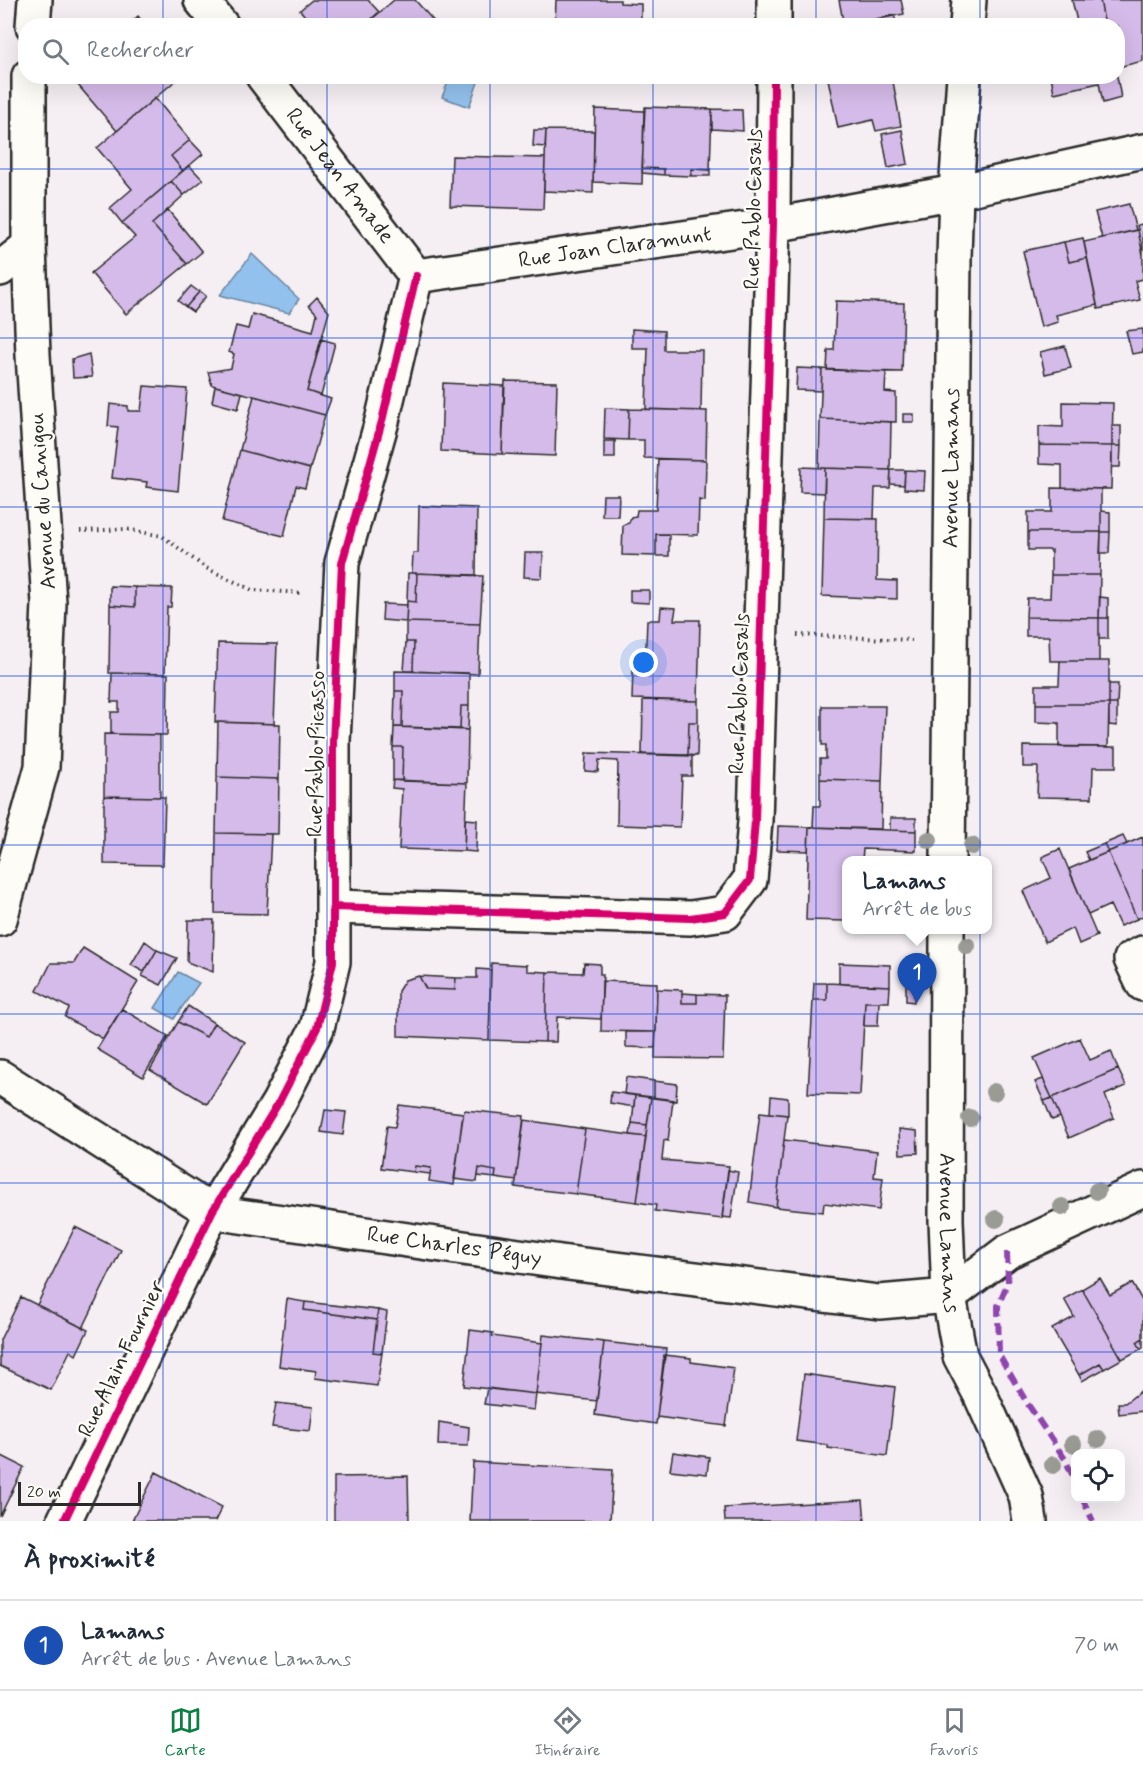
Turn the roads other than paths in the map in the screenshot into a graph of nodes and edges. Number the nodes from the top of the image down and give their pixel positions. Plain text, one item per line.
1 (34, 0) edge
2 (201, 0) edge
3 (774, 0) edge
4 (969, 0) edge
5 (33, 18) edge
6 (216, 18) edge
7 (774, 18) edge
8 (968, 18) edge
9 (29, 84) edge
10 (269, 84) edge
11 (774, 84) edge
12 (963, 84) edge
13 (1143, 151) edge
14 (956, 192) junction
15 (773, 225) junction
16 (29, 246) junction
17 (0, 269) edge
18 (416, 276) junction
19 (948, 856) edge
20 (334, 907) junction
21 (0, 919) edge
22 (947, 934) edge
23 (0, 1077) edge
24 (1143, 1189) edge
25 (212, 1212) junction
26 (949, 1296) junction
27 (64, 1521) edge
28 (1030, 1521) edge

1 - 5 street
2 - 6 street
3 - 7 street
4 - 8 street
9 - 16 street, Avenue du Canigou
10 - 18 street, Rue Jean Amade
11 - 15 street, Rue Pablo Casals
12 - 14 street, Avenue Lamans
13 - 14 street, Rue Joan Claramunt
14 - 15 street, Rue Joan Claramunt
14 - 19 street, Avenue Lamans
15 - 18 street, Rue Joan Claramunt
15 - 20 street, Rue Pablo Casals
16 - 17 street
16 - 21 street, Avenue du Canigou
18 - 20 street, Rue Pablo Picasso
20 - 25 street, Rue Pablo Picasso
22 - 26 street, Avenue Lamans
23 - 25 street, Rue Charles Péguy
24 - 26 street
25 - 26 street, Rue Charles Péguy
25 - 27 street, Rue Alain Fournier
26 - 28 street, Avenue Lamans

